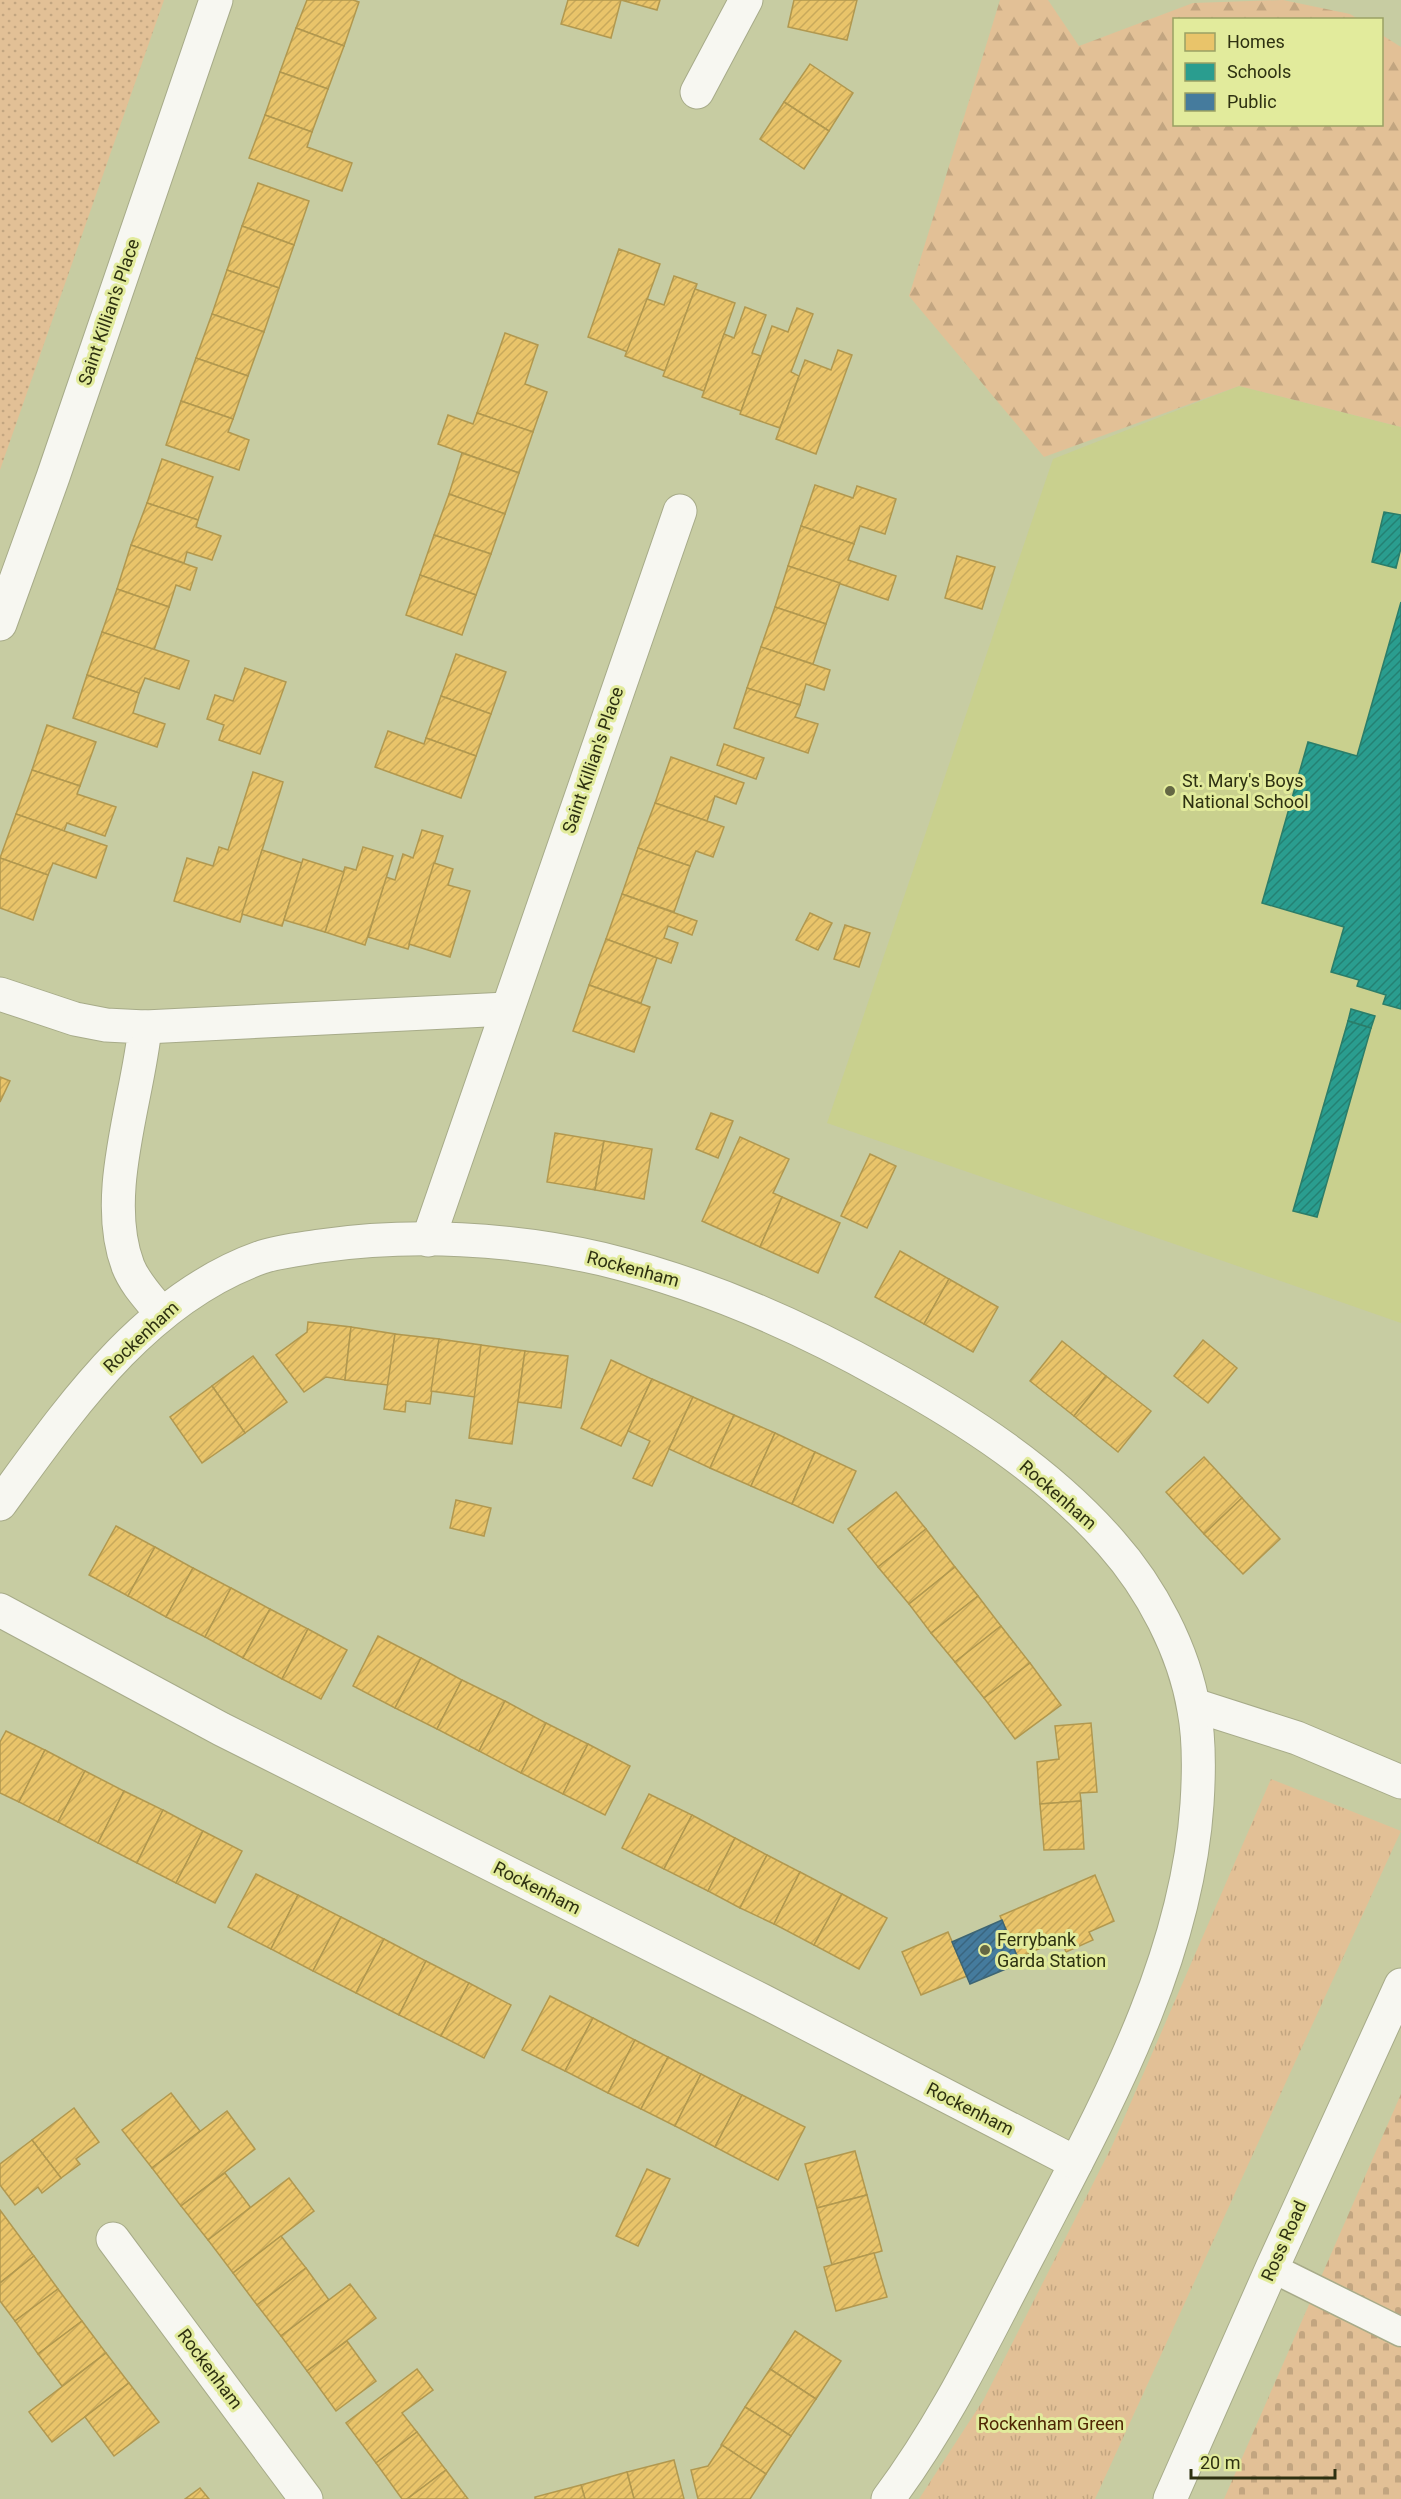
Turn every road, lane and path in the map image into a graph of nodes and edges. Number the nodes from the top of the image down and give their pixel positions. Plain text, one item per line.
1 (216, 0) edge
2 (746, 0) edge
3 (697, 92) dead end
4 (680, 511) dead end
5 (0, 624) edge
6 (0, 994) edge
7 (507, 1009) junction
8 (145, 1027) junction
9 (428, 1240) junction
10 (162, 1314) junction
11 (0, 1504) edge
12 (0, 1610) edge
13 (1194, 1705) junction
14 (1401, 1782) edge
15 (1401, 1985) edge
16 (1076, 2163) junction
17 (113, 2239) dead end
18 (1272, 2268) junction
19 (1401, 2332) edge
20 (306, 2499) edge
21 (888, 2499) edge
22 (1170, 2499) edge

1 - 5 street, Saint Killian's Place
2 - 3 street
4 - 7 street, Saint Killian's Place
6 - 8 street
7 - 8 street
7 - 9 street, Saint Killian's Place
8 - 10 street
9 - 10 street, Rockenham
9 - 13 street, Rockenham
10 - 11 street, Rockenham
12 - 16 street, Rockenham
13 - 14 street
13 - 16 street, Rockenham
15 - 18 street, Ross Road
16 - 21 street, Rockenham
17 - 20 street, Rockenham
18 - 19 lane
18 - 22 street, Ross Road

